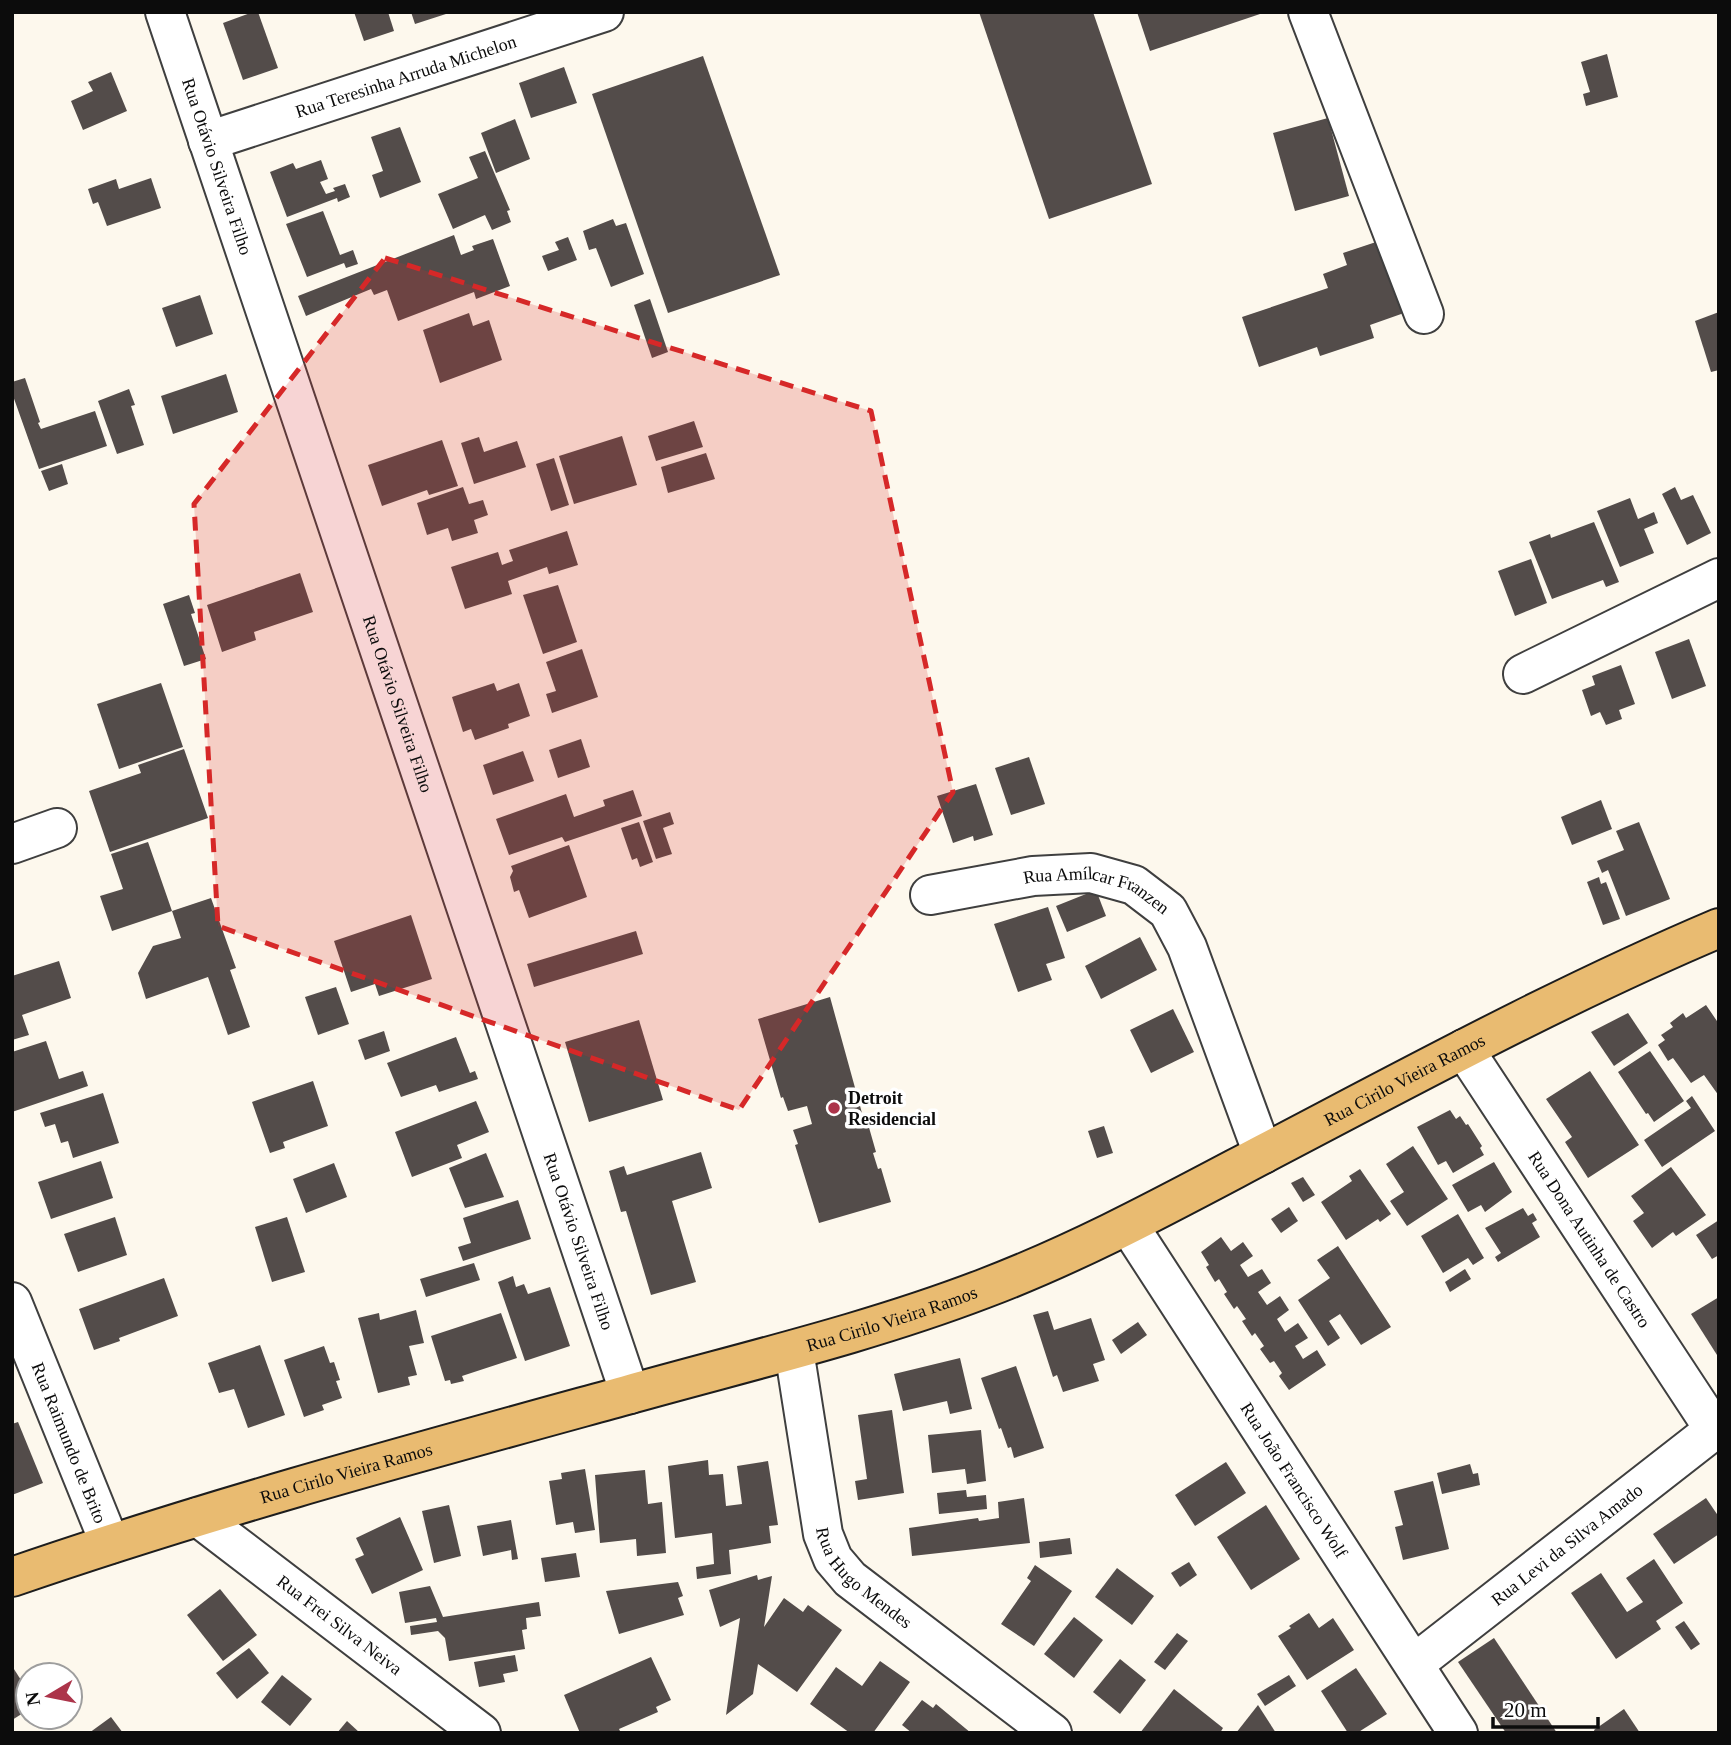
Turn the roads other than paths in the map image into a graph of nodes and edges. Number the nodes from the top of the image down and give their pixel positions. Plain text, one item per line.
1 (165, 12) edge
2 (604, 12) edge
3 (1308, 12) edge
4 (208, 141) junction
5 (1424, 314) dead end
6 (1719, 578) edge
7 (1522, 674) dead end
8 (57, 828) dead end
9 (12, 844) edge
10 (930, 895) dead end
11 (1719, 928) edge
12 (1464, 1049) junction
13 (1264, 1154) junction
14 (1129, 1226) junction
15 (12, 1302) edge
16 (794, 1350) junction
17 (630, 1394) junction
18 (1717, 1427) edge
19 (198, 1517) junction
20 (110, 1544) junction
21 (12, 1577) edge
22 (1414, 1664) junction
23 (481, 1733) edge
24 (1052, 1733) edge
25 (1458, 1733) edge

1 - 4 street, Rua Otávio Silveira Filho
2 - 4 street, Rua Teresinha Arruda Michelon
3 - 5 street
4 - 17 street, Rua Otávio Silveira Filho
6 - 7 street
8 - 9 street
10 - 13 street, Rua Amílcar Franzen
11 - 12 main road, Rua Cirilo Vieira Ramos
12 - 13 main road, Rua Cirilo Vieira Ramos
12 - 18 street, Rua Dona Autinha de Castro
13 - 14 main road, Rua Cirilo Vieira Ramos
14 - 16 main road, Rua Cirilo Vieira Ramos
14 - 22 street, Rua João Francisco Wolf
15 - 20 street, Rua Raimundo de Brito
16 - 17 main road, Rua Cirilo Vieira Ramos
16 - 24 street, Rua Hugo Mendes
17 - 19 main road, Rua Cirilo Vieira Ramos
18 - 22 street, Rua Levi da Silva Amado
19 - 20 main road, Rua Cirilo Vieira Ramos
19 - 23 street, Rua Frei Silva Neiva
20 - 21 main road, Rua Cirilo Vieira Ramos
22 - 25 street, Rua João Francisco Wolf

